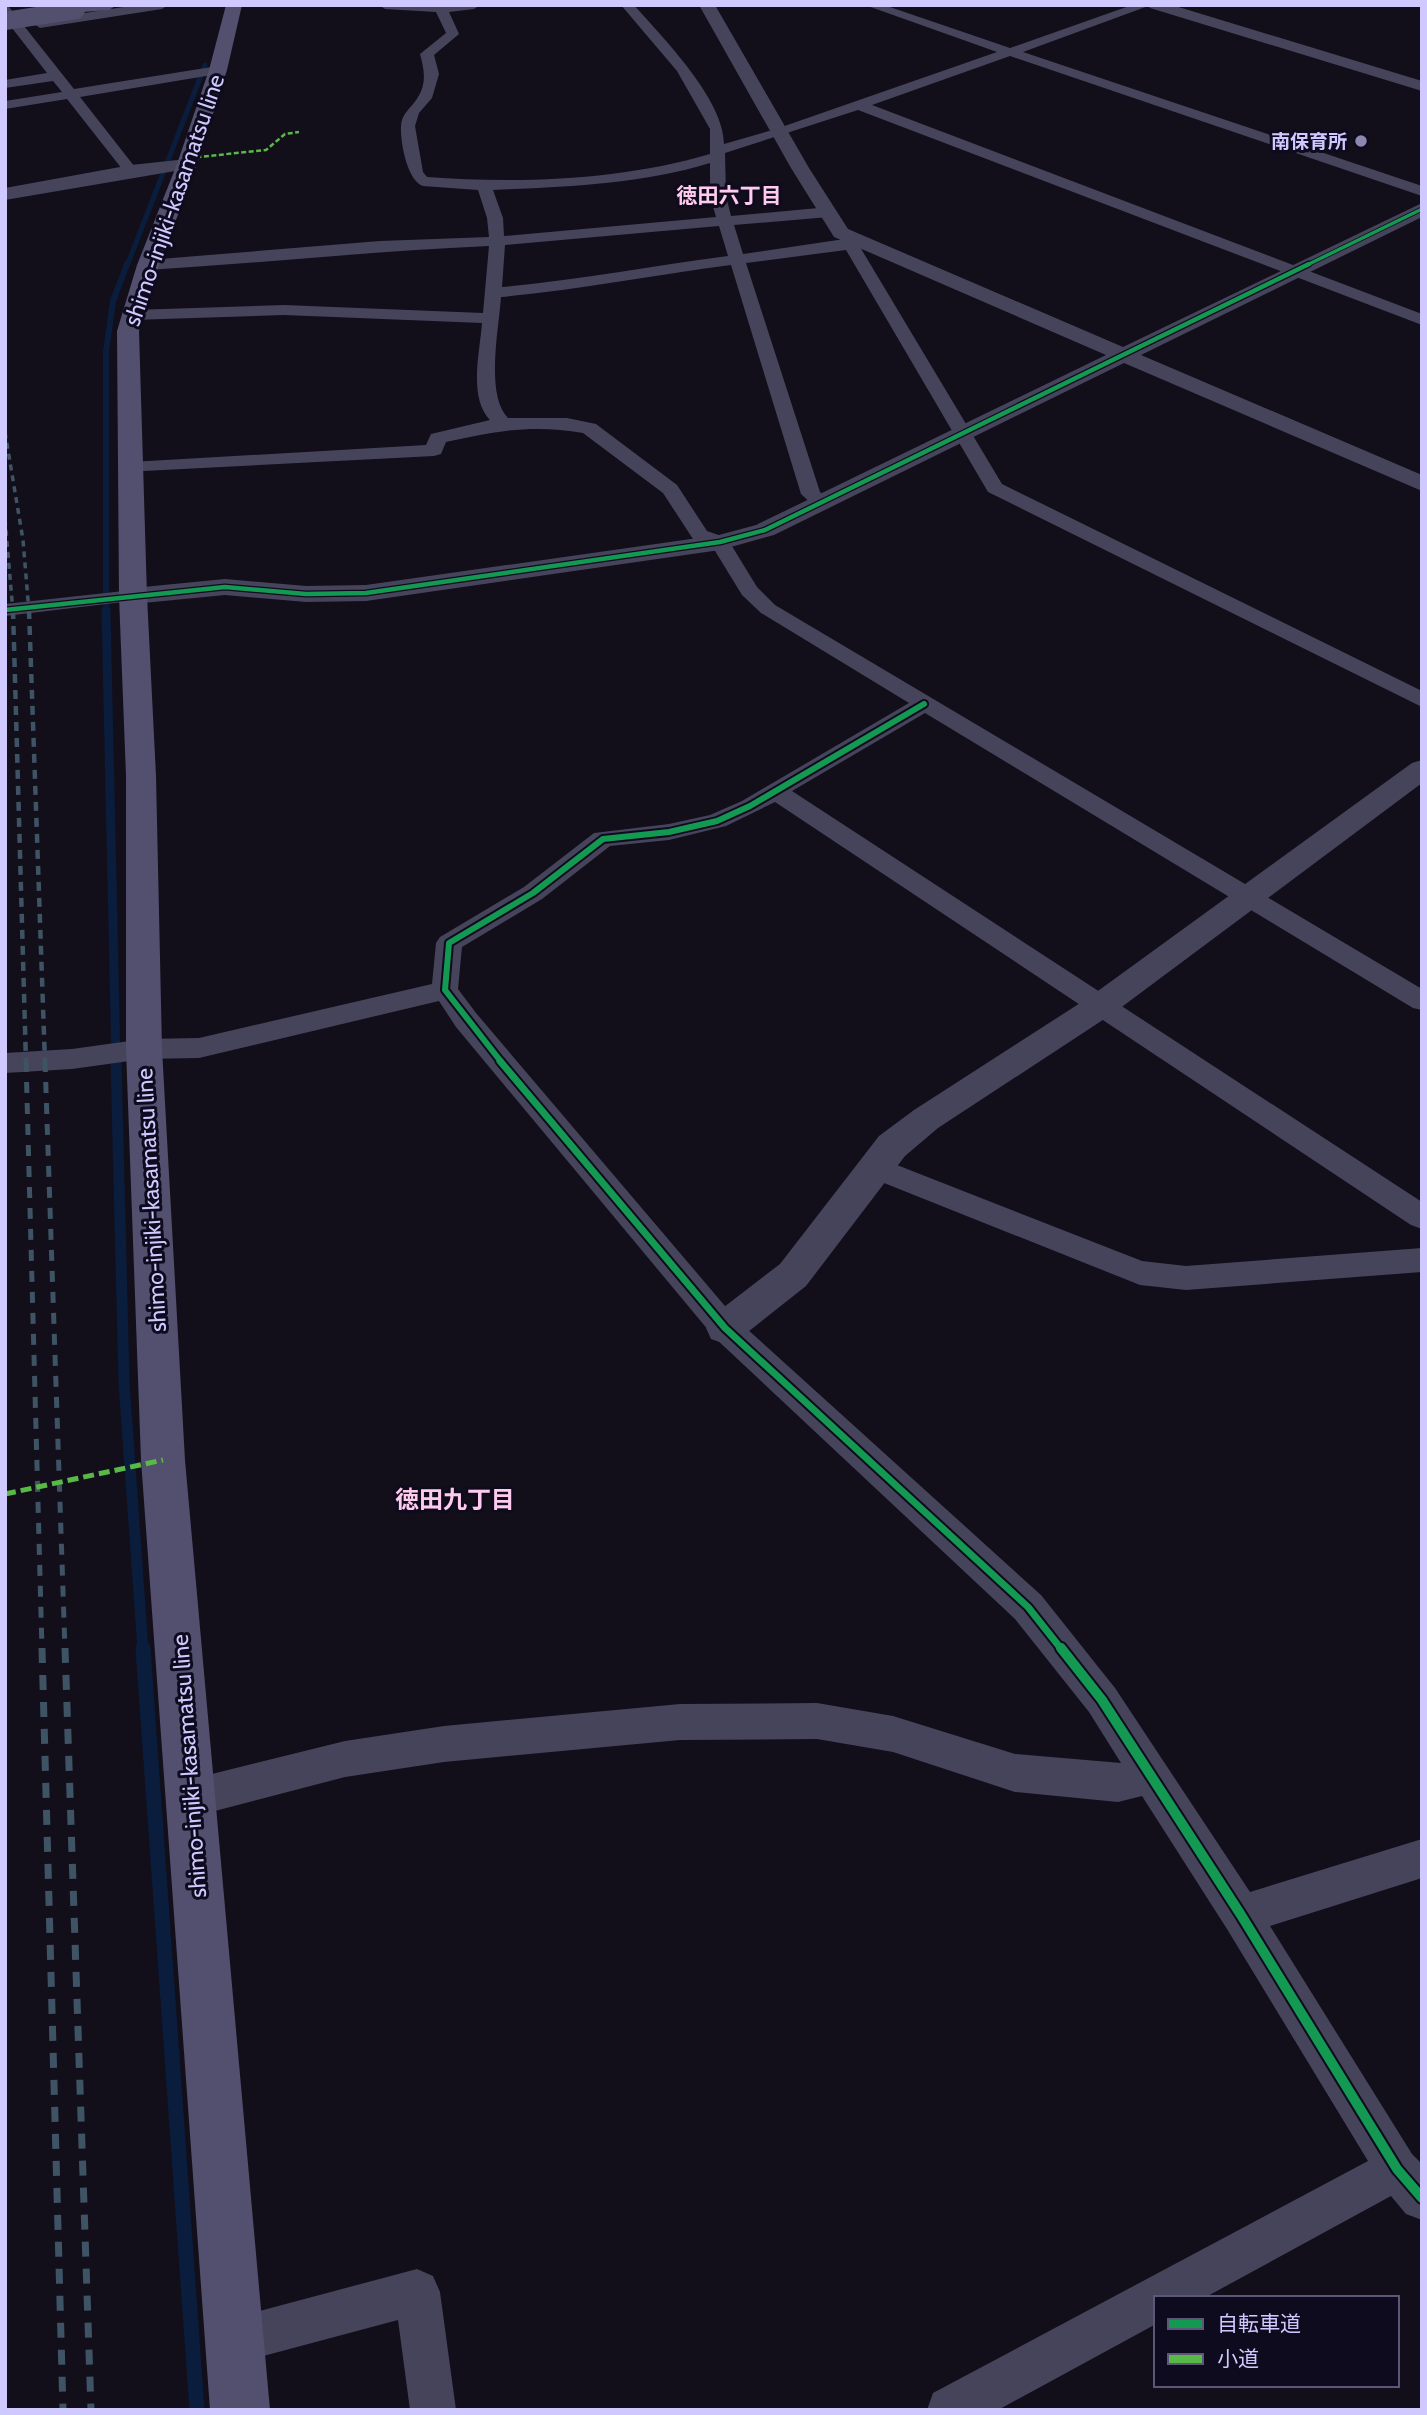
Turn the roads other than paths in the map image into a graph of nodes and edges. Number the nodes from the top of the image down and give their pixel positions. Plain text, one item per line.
1 (23, 5) edge
2 (108, 5) edge
3 (162, 5) edge
4 (234, 5) edge
5 (385, 5) edge
6 (474, 5) edge
7 (627, 5) edge
8 (707, 5) edge
9 (871, 5) edge
10 (1145, 5) edge
11 (1155, 5) edge
12 (69, 8) edge
13 (441, 9) junction
14 (5, 11) edge
15 (10, 26) edge
16 (1011, 52) junction
17 (205, 72) junction
18 (56, 76) junction
19 (5, 84) edge
20 (1422, 86) edge
21 (71, 94) junction
22 (5, 105) edge
23 (859, 105) junction
24 (780, 132) junction
25 (719, 153) junction
26 (184, 164) junction
27 (137, 170) junction
28 (484, 186) junction
29 (1422, 191) edge
30 (5, 194) edge
31 (1422, 209) edge
32 (829, 212) junction
33 (725, 221) junction
34 (497, 241) junction
35 (854, 243) junction
36 (736, 259) junction
37 (148, 265) junction
38 (1294, 271) junction
39 (495, 293) junction
40 (132, 315) junction
41 (492, 318) junction
42 (1422, 320) edge
43 (1122, 356) junction
44 (503, 423) junction
45 (963, 434) junction
46 (131, 468) junction
47 (1422, 484) edge
48 (822, 503) junction
49 (720, 542) junction
50 (128, 597) junction
51 (5, 610) edge
52 (1422, 700) edge
53 (924, 704) junction
54 (1422, 769) edge
55 (775, 791) junction
56 (1249, 897) junction
57 (445, 990) junction
58 (1422, 1001) edge
59 (1102, 1004) junction
60 (136, 1051) junction
61 (5, 1063) edge
62 (874, 1167) junction
63 (1422, 1217) edge
64 (1422, 1260) edge
65 (725, 1328) junction
66 (1150, 1776) junction
67 (192, 1798) junction
68 (1422, 1858) edge
69 (1241, 1916) junction
70 (1409, 2184) edge
71 (1161, 2296) edge
72 (1154, 2300) edge
73 (233, 2341) junction
74 (240, 2410) edge
75 (433, 2410) edge
76 (950, 2410) edge

1 - 14 street
2 - 12 main road
3 - 15 street
4 - 17 main road, shimo-injiki-kasamatsu line
5 - 13 street
6 - 13 street
7 - 25 street
8 - 24 street
9 - 16 street
10 - 16 street
11 - 20 street
12 - 14 main road
12 - 15 main road, bridge
13 - 28 street
14 - 15 street
15 - 18 street
16 - 23 street
16 - 29 street
17 - 21 street
17 - 26 main road, shimo-injiki-kasamatsu line
18 - 19 street
18 - 21 street
21 - 22 street
21 - 27 street
23 - 24 street
23 - 38 street
24 - 25 street
24 - 32 street
25 - 28 street
25 - 33 street
26 - 27 street
26 - 37 main road, shimo-injiki-kasamatsu line
27 - 30 street
28 - 34 street
31 - 38 street
32 - 33 street
32 - 35 street
33 - 34 street
33 - 36 street
34 - 37 street
34 - 39 street
35 - 36 street
35 - 43 street
35 - 45 street
36 - 39 street
36 - 48 street
37 - 40 main road, shimo-injiki-kasamatsu line
38 - 42 street
38 - 43 street
39 - 41 street
40 - 41 street
40 - 46 main road, shimo-injiki-kasamatsu line
41 - 44 street
43 - 45 street
43 - 47 street
44 - 46 street
44 - 49 street
45 - 48 street
45 - 52 street
46 - 50 main road, shimo-injiki-kasamatsu line
48 - 49 street
49 - 50 street
49 - 53 street
50 - 51 street
50 - 60 main road, shimo-injiki-kasamatsu line
53 - 55 street
53 - 56 street
54 - 56 street
55 - 57 street
55 - 59 street
56 - 58 street
56 - 59 street
57 - 60 street
57 - 65 street
59 - 62 street
59 - 63 street
60 - 61 street
60 - 67 main road, shimo-injiki-kasamatsu line
62 - 64 street
62 - 65 street
65 - 66 street
66 - 67 street
66 - 69 street
67 - 73 main road, shimo-injiki-kasamatsu line
68 - 69 street
69 - 70 street
70 - 71 street
72 - 76 street
73 - 74 main road, shimo-injiki-kasamatsu line
73 - 75 street

